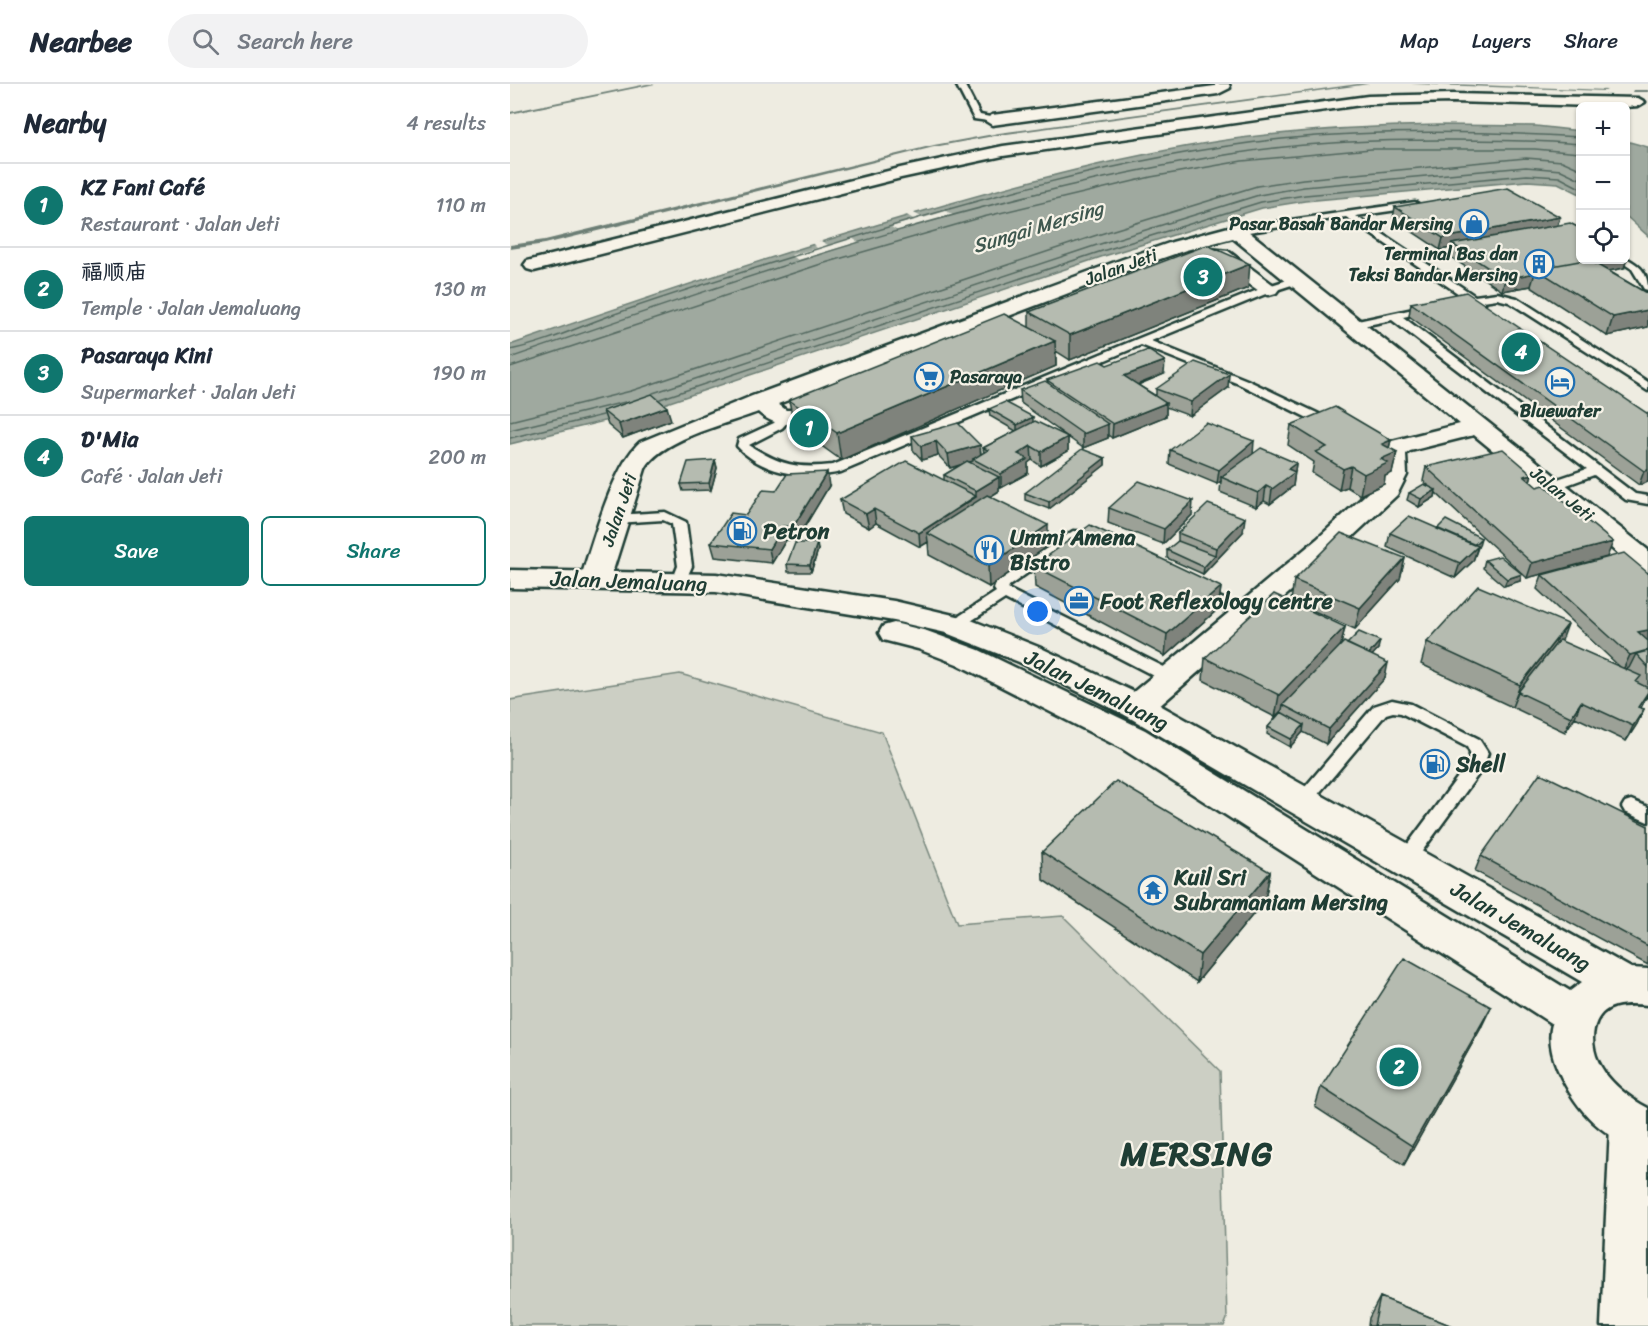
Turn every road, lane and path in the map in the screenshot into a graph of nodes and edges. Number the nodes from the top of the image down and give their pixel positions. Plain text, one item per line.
1 (960, 84) edge
2 (1222, 84) edge
3 (1613, 88) dead end
4 (1645, 105) edge
5 (992, 120) joint
6 (1430, 203) edge
7 (1348, 214) junction
8 (1236, 231) junction
9 (1179, 246) junction
10 (1202, 257) junction
11 (1630, 264) edge
12 (534, 265) dead end
13 (1297, 280) junction
14 (1648, 287) edge
15 (1269, 289) junction
16 (1467, 300) junction
17 (1438, 306) edge
18 (1492, 312) edge
19 (1394, 316) junction
20 (1353, 325) junction
21 (992, 337) edge
22 (1141, 341) junction
23 (1648, 387) edge
24 (849, 394) edge
25 (760, 401) junction
26 (786, 417) junction
27 (1479, 427) junction
28 (1342, 430) edge
29 (1594, 471) junction
30 (1551, 486) junction
31 (1648, 500) edge
32 (615, 519) junction
33 (1108, 546) edge
34 (1648, 564) edge
35 (510, 579) edge
36 (595, 580) junction
37 (679, 581) junction
38 (1192, 588) edge
39 (1004, 593) junction
40 (510, 598) edge
41 (1245, 615) junction
42 (955, 625) junction
43 (1172, 678) junction
44 (1137, 707) junction
45 (1304, 800) junction
46 (1631, 807) dead end
47 (1648, 815) edge
48 (1405, 860) junction
49 (1636, 986) edge
50 (1575, 1016) junction
51 (1641, 1129) edge
52 (1627, 1326) edge

1 - 5 lane
2 - 5 main road
3 - 4 main road
4 - 12 main road
6 - 7 lane
7 - 8 lane
7 - 16 lane
8 - 9 main road, Jalan Jeti
8 - 13 main road, Jalan Jeti
9 - 10 main road
9 - 25 main road, Jalan Jeti
10 - 15 main road
10 - 21 main road
11 - 14 lane
13 - 15 lane
13 - 20 main road, Jalan Jeti
15 - 22 lane
16 - 18 lane
16 - 23 lane
17 - 19 lane
19 - 20 lane
19 - 29 lane
20 - 27 main road, Jalan Jeti
22 - 26 lane
22 - 28 lane
24 - 26 main road
25 - 26 main road
25 - 32 main road, Jalan Jeti
27 - 30 main road, Jalan Jeti
27 - 41 main road
29 - 30 lane
29 - 31 lane
30 - 34 main road, Jalan Jeti
32 - 36 main road, Jalan Jeti
32 - 37 lane
33 - 39 lane
35 - 36 main road, Jalan Jemaluang
36 - 37 main road, Jalan Jemaluang
37 - 42 main road, Jalan Jemaluang
38 - 41 lane
39 - 42 lane
39 - 43 lane
40 - 50 main road, Jalan Jemaluang
41 - 43 main road
42 - 44 main road, Jalan Jemaluang
43 - 44 main road
44 - 45 main road, Jalan Jemaluang
45 - 48 main road, Jalan Jemaluang
45 - 48 lane
46 - 47 lane
48 - 49 main road, Jalan Jemaluang
49 - 50 main road
50 - 51 main road
51 - 52 main road

